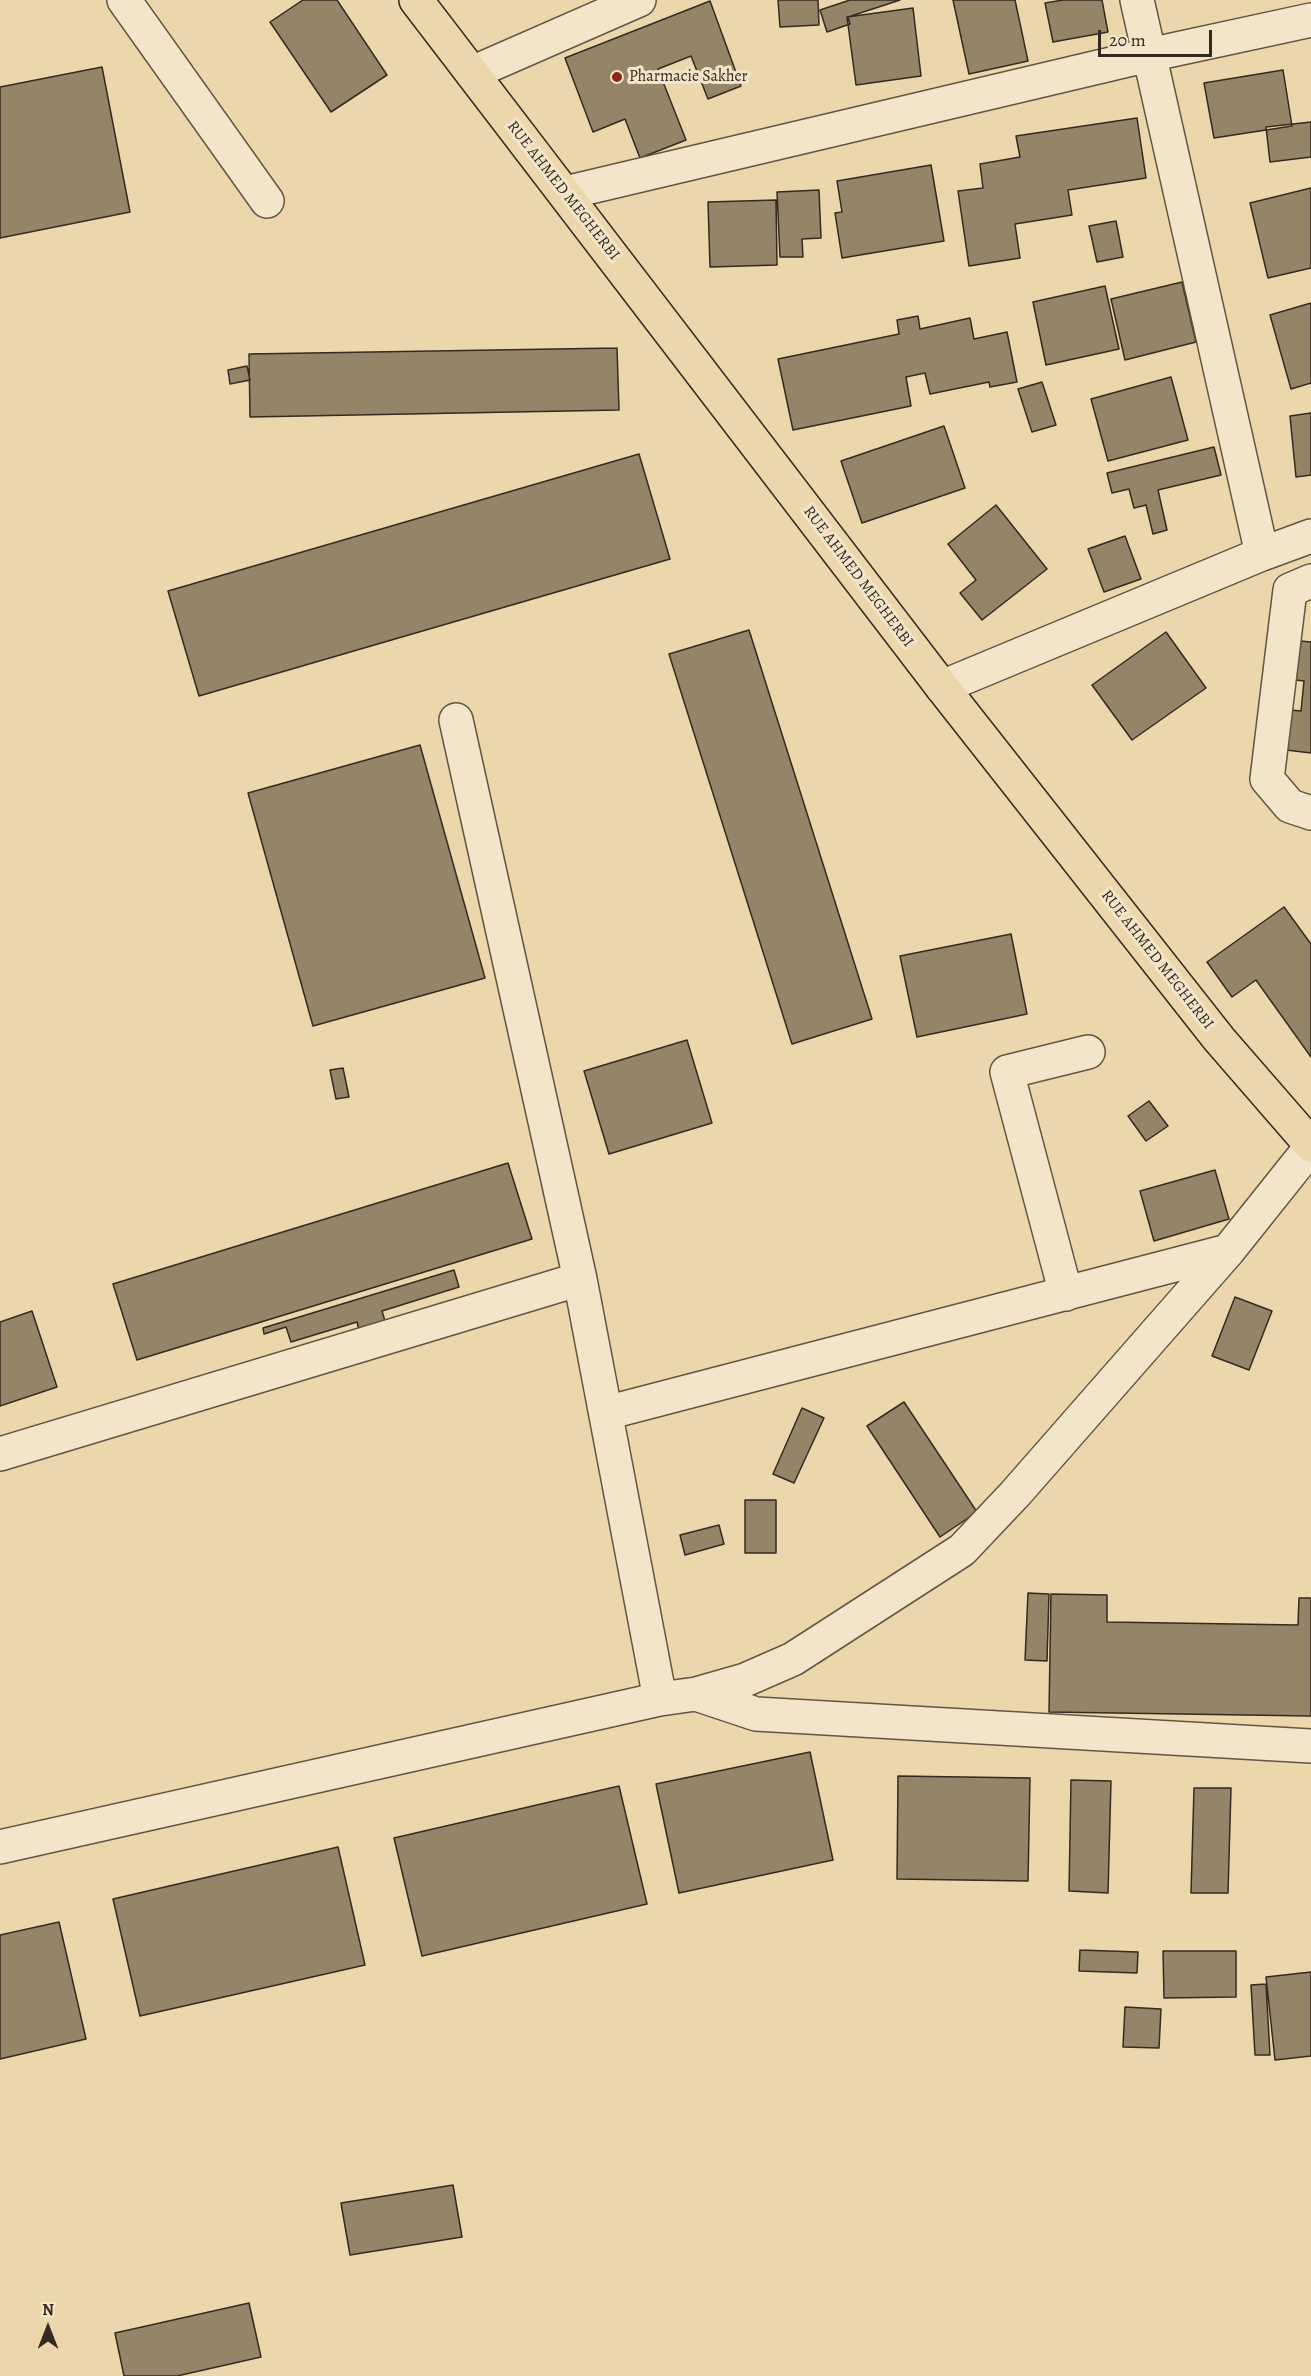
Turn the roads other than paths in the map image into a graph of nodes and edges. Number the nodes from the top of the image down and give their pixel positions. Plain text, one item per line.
1 (124, 0) edge
2 (416, 0) edge
3 (639, 0) edge
4 (1137, 0) edge
5 (1311, 20) edge
6 (1149, 55) junction
7 (472, 73) junction
8 (565, 193) junction
9 (267, 201) dead end
10 (1311, 536) edge
11 (1262, 554) junction
12 (1311, 581) edge
13 (942, 687) junction
14 (456, 720) dead end
15 (1311, 813) edge
16 (1088, 1052) dead end
17 (1311, 1146) edge
18 (1228, 1251) junction
19 (580, 1279) junction
20 (1066, 1294) junction
21 (606, 1413) junction
22 (0, 1454) edge
23 (696, 1694) junction
24 (660, 1699) junction
25 (1311, 1746) edge
26 (0, 1847) edge

1 - 9 street
2 - 7 main road, RUE AHMED MEGHERBI
3 - 7 street
4 - 6 street
5 - 6 street
6 - 8 street
6 - 11 street
7 - 8 main road, RUE AHMED MEGHERBI
8 - 13 main road, RUE AHMED MEGHERBI
10 - 11 street
11 - 13 street
12 - 15 street
13 - 17 main road, RUE AHMED MEGHERBI
14 - 19 street
16 - 20 street
17 - 18 street
18 - 20 street
18 - 23 street
19 - 21 street
19 - 22 street
20 - 21 street
21 - 24 street
23 - 24 street
23 - 25 street
24 - 26 street

